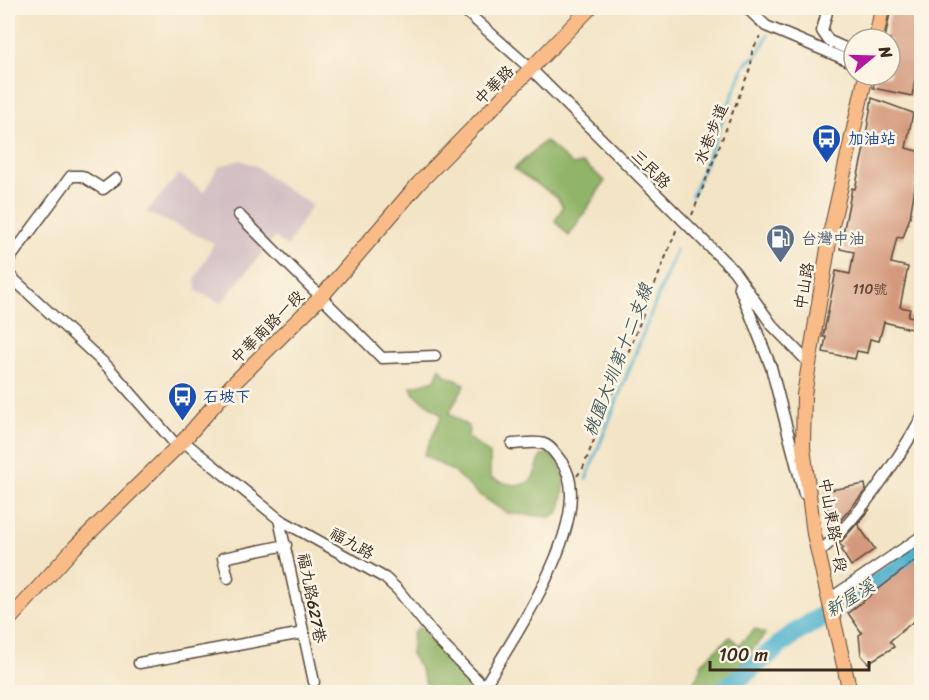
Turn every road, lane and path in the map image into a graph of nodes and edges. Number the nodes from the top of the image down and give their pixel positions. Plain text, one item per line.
1 (462, 8) edge
2 (590, 8) edge
3 (747, 8) edge
4 (828, 8) edge
5 (882, 8) edge
6 (878, 27) edge
7 (842, 46) edge
8 (752, 51) dead end
9 (842, 58) edge
10 (532, 70) junction
11 (863, 87) edge
12 (116, 179) dead end
13 (419, 183) joint
14 (239, 215) dead end
15 (684, 222) junction
16 (8, 261) edge
17 (734, 271) junction
18 (8, 274) edge
19 (322, 296) junction
20 (435, 356) dead end
21 (808, 362) junction
22 (921, 417) edge
23 (180, 444) junction
24 (513, 444) dead end
25 (572, 483) junction
26 (279, 519) junction
27 (814, 534) junction
28 (921, 536) edge
29 (286, 545) junction
30 (819, 552) junction
31 (228, 578) dead end
32 (831, 598) junction
33 (8, 621) edge
34 (303, 633) junction
35 (139, 663) dead end
36 (314, 682) dead end
37 (487, 690) edge
38 (850, 693) edge

1 - 10 street, 三民路
2 - 10 main road, 中華路
3 - 9 street
4 - 7 street
5 - 6 main road
8 - 15 path, 水巷步道
10 - 13 main road, 中華路
10 - 15 street, 三民路
11 - 21 main road, 中山路
12 - 16 street
13 - 19 main road, 中華南路一段
14 - 19 street
15 - 17 street, 三民路
15 - 25 path, 水巷步道
17 - 21 street, 三民路
17 - 27 street
18 - 23 street, 福九路
19 - 20 street
19 - 23 main road, 中華南路一段
21 - 27 main road, 中山東路一段
22 - 30 street
23 - 26 street, 福九路
23 - 33 main road, 中華南路一段
24 - 25 street
25 - 37 street
26 - 29 street, 福九路627巷
26 - 37 street, 福九路
27 - 30 main road, 中山東路一段
28 - 32 street
29 - 31 street
29 - 34 street, 福九路627巷
30 - 32 main road, 中山東路一段
32 - 38 main road, 中山東路一段
34 - 35 street
34 - 36 street, 福九路627巷

